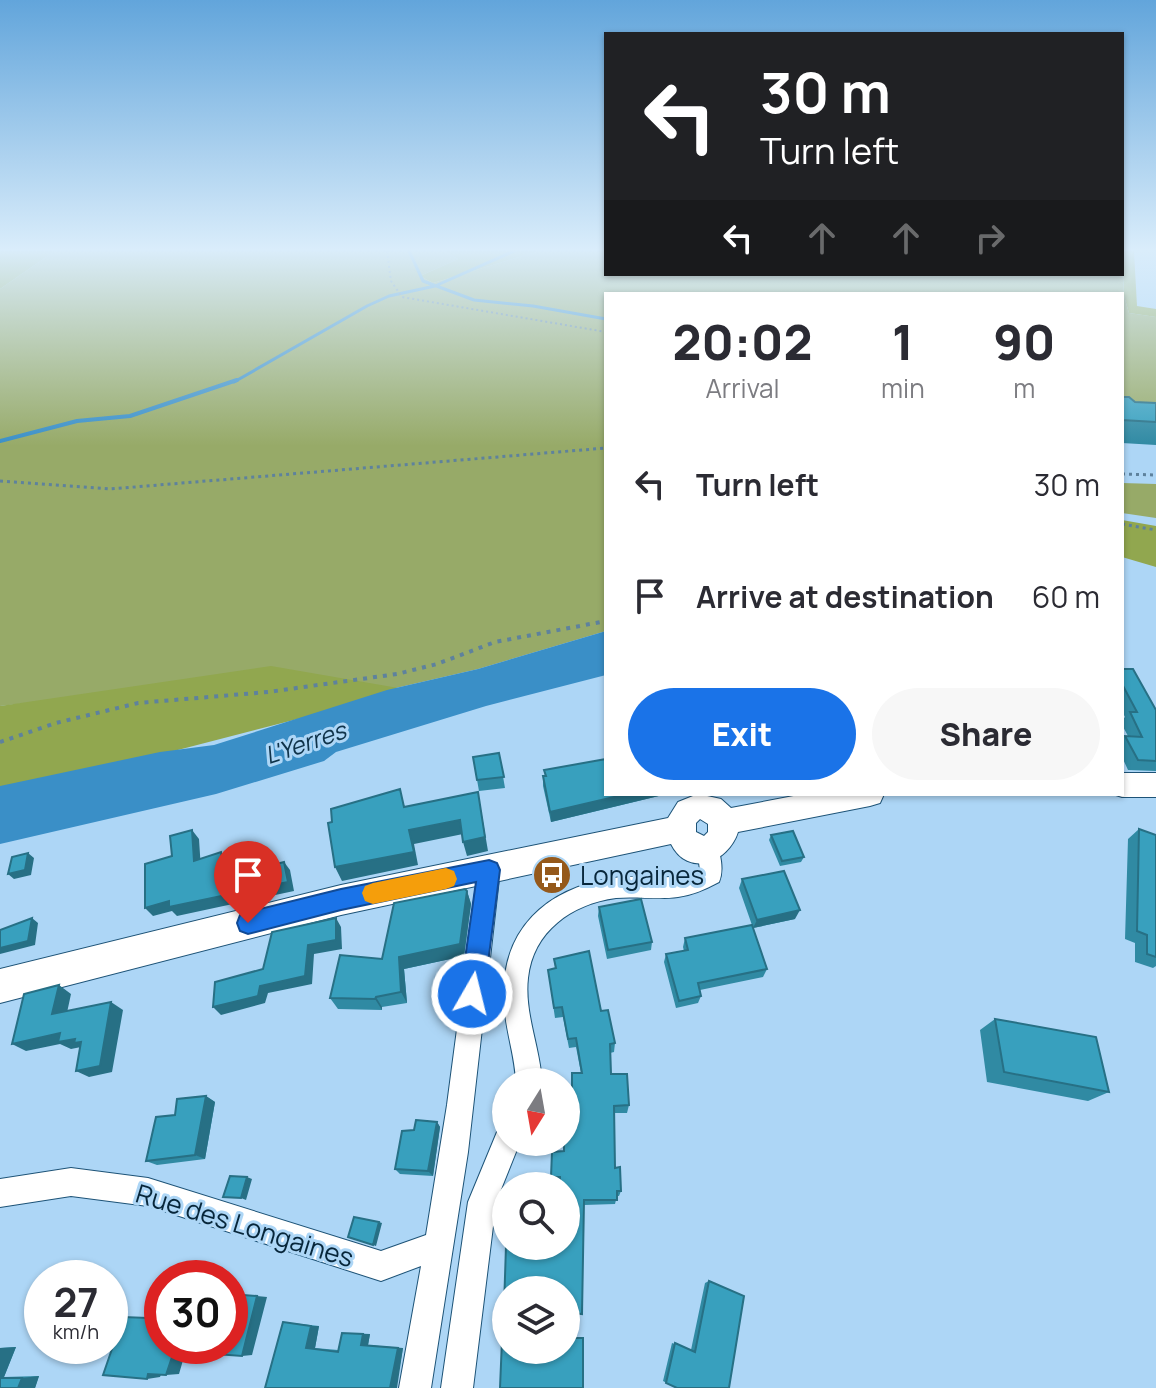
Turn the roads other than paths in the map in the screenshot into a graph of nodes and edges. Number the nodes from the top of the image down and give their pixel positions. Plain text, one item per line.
1 (1124, 785) edge
2 (1156, 785) edge
3 (860, 796) edge
4 (723, 822) junction
5 (679, 829) junction
6 (708, 848) junction
7 (489, 870) junction
8 (0, 986) edge
9 (529, 1068) edge
10 (501, 1156) edge
11 (0, 1193) edge
12 (439, 1245) junction
13 (415, 1388) edge
14 (457, 1388) edge

1 - 2 street
3 - 4 street
4 - 5 street
4 - 6 street
5 - 6 street
5 - 7 street
6 - 9 street
7 - 8 street
7 - 12 street
10 - 14 street
11 - 12 street, Rue des Longaines
12 - 13 street

